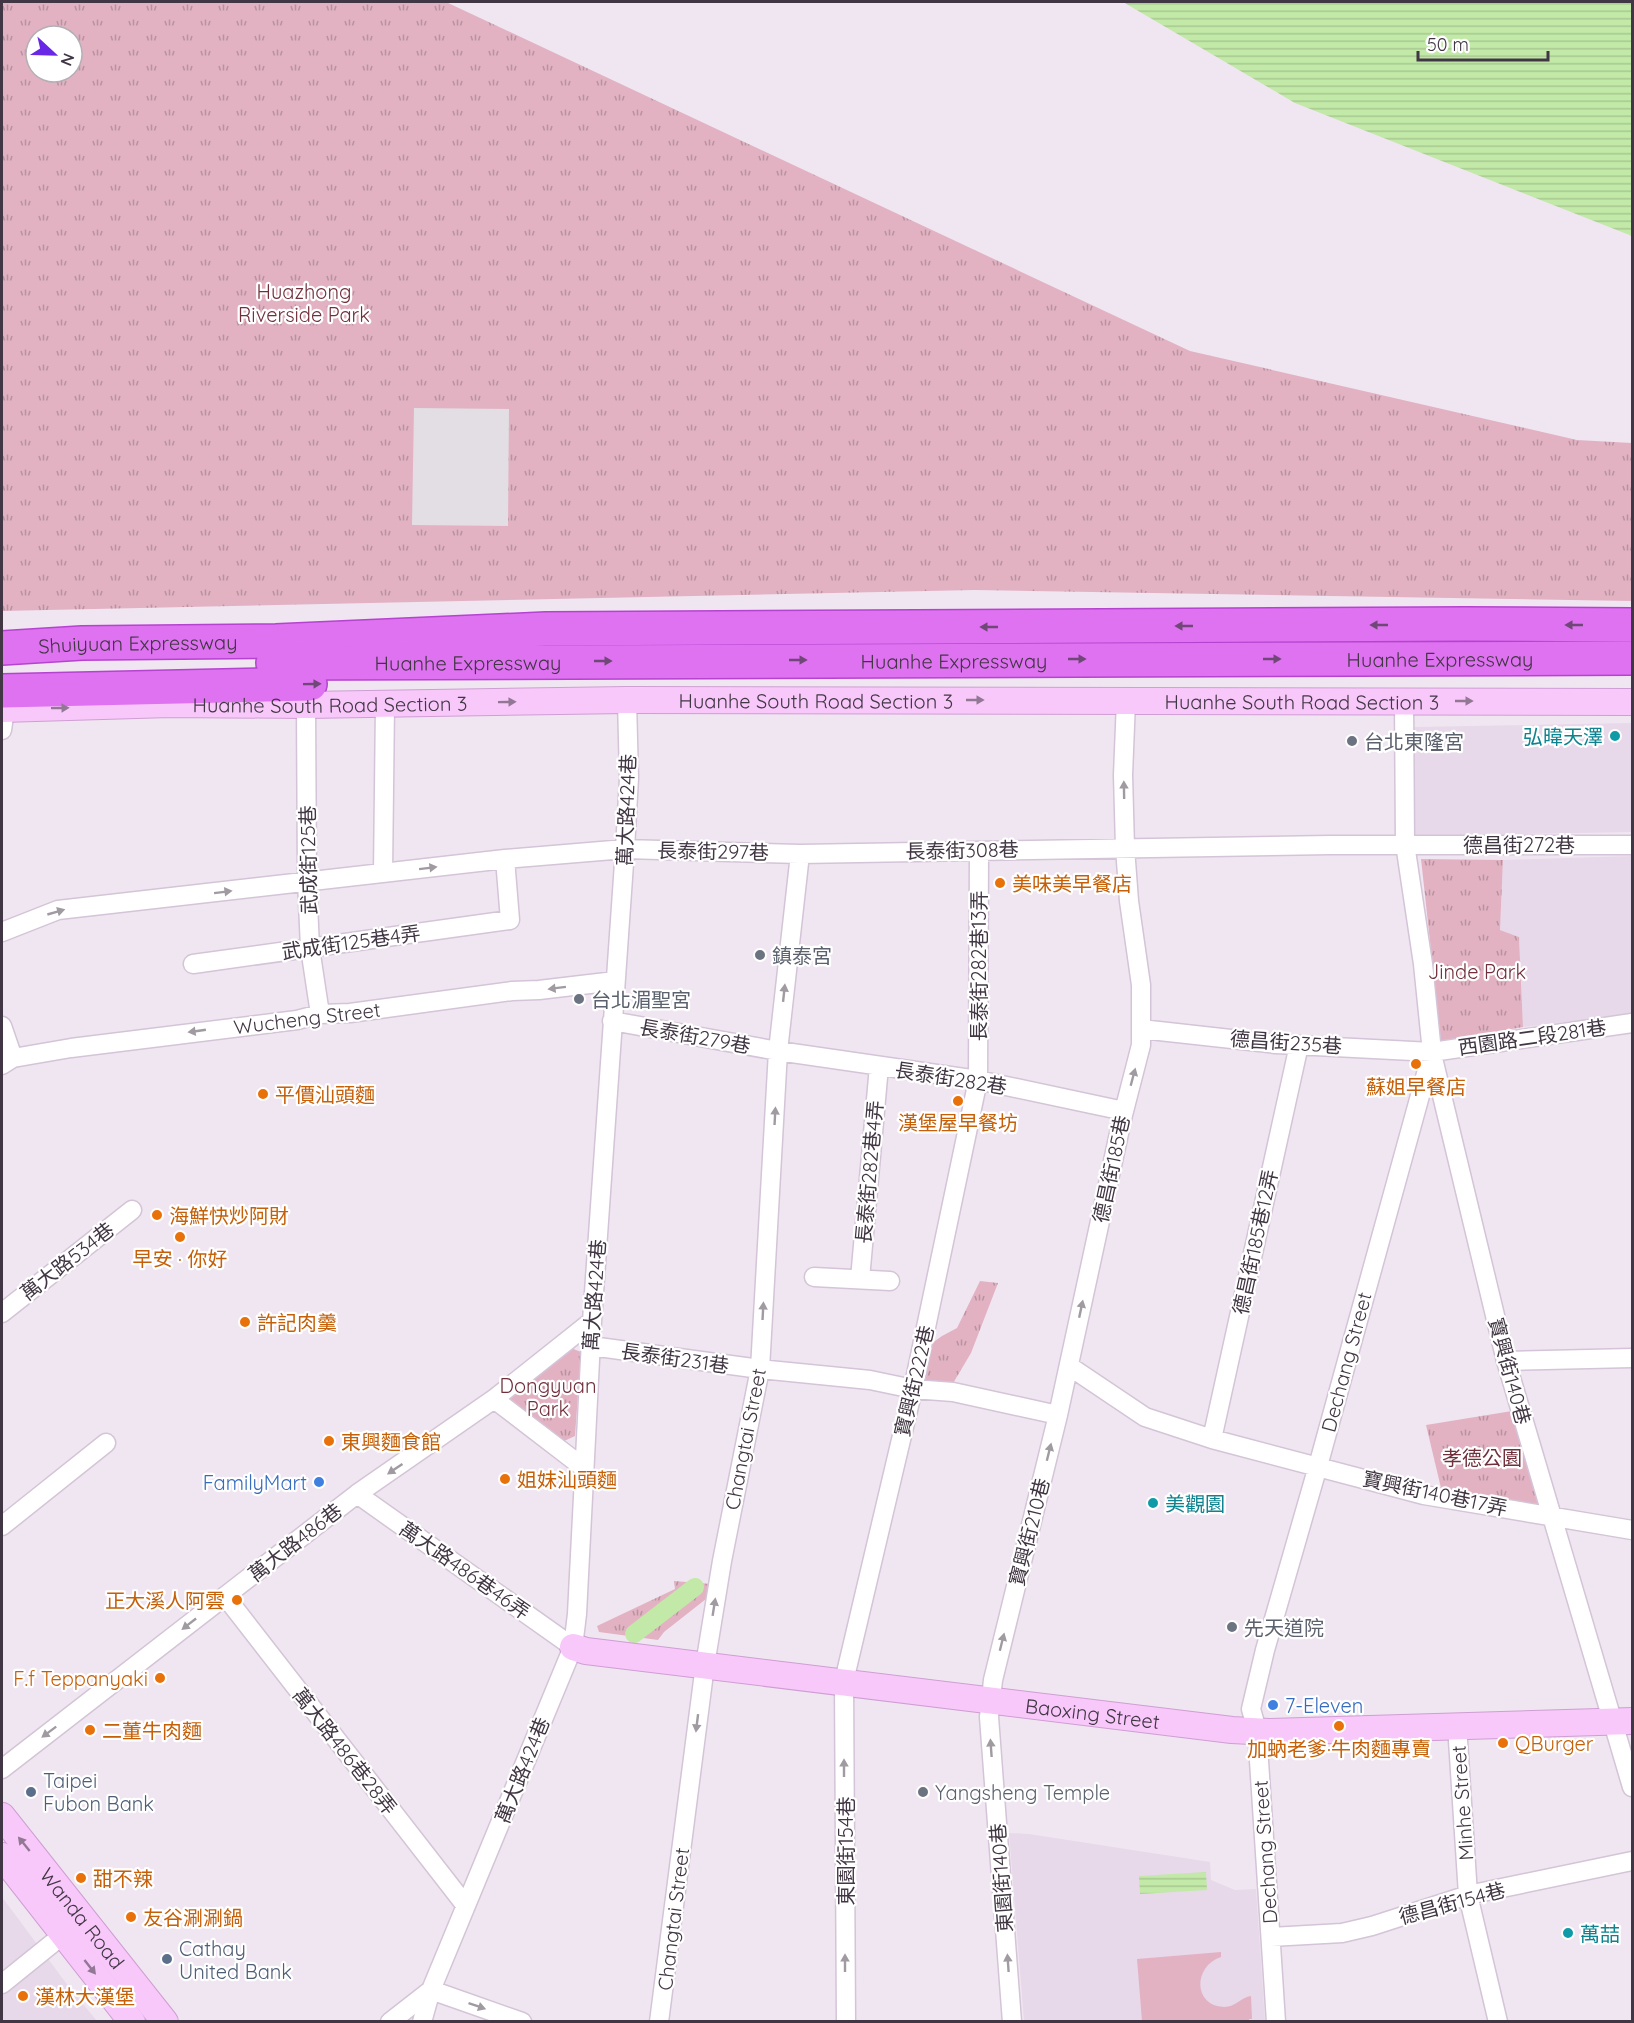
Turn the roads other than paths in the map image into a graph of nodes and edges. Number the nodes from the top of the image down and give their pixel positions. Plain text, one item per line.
1 (1632, 625) edge
2 (2, 632) edge
3 (545, 645) junction
4 (2, 648) edge
5 (276, 652) junction
6 (1632, 658) edge
7 (2, 668) edge
8 (627, 699) junction
9 (1126, 701) junction
10 (1404, 701) junction
11 (1632, 702) edge
12 (385, 704) junction
13 (306, 705) junction
14 (2, 709) edge
15 (1405, 844) junction
16 (1632, 845) edge
17 (1125, 848) junction
18 (625, 849) junction
19 (979, 851) junction
20 (800, 854) junction
21 (505, 859) junction
22 (383, 873) junction
23 (307, 881) junction
24 (2, 932) edge
25 (310, 948) junction
26 (193, 964) dead end
27 (615, 981) junction
28 (320, 1014) junction
29 (612, 1021) junction
30 (1632, 1023) edge
31 (2, 1026) edge
32 (1141, 1029) junction
33 (1299, 1045) junction
34 (778, 1051) junction
35 (1432, 1052) junction
36 (8, 1062) edge
37 (879, 1066) junction
38 (978, 1080) junction
39 (1124, 1111) junction
40 (132, 1210) dead end
41 (814, 1277) dead end
42 (860, 1279) junction
43 (890, 1281) dead end
44 (2, 1310) edge
45 (592, 1322) junction
46 (591, 1347) junction
47 (1632, 1358) edge
48 (1506, 1361) junction
49 (1069, 1366) junction
50 (760, 1369) junction
51 (913, 1389) junction
52 (494, 1399) junction
53 (1058, 1415) junction
54 (1212, 1439) junction
55 (106, 1443) dead end
56 (1318, 1466) junction
57 (584, 1468) junction
58 (357, 1494) junction
59 (1552, 1517) junction
60 (2, 1526) edge
61 (1632, 1530) edge
62 (225, 1596) junction
63 (573, 1647) junction
64 (705, 1665) junction
65 (844, 1681) junction
66 (991, 1699) junction
67 (1623, 1721) edge
68 (1457, 1725) junction
69 (1257, 1730) junction
70 (2, 1768) edge
71 (1632, 1787) edge
72 (2, 1816) edge
73 (2, 1856) edge
74 (1632, 1861) edge
75 (1468, 1895) junction
76 (466, 1906) junction
77 (64, 1934) junction
78 (1271, 1937) junction
79 (2, 1984) edge
80 (431, 1990) junction
81 (132, 2022) edge
82 (165, 2022) edge
83 (390, 2022) edge
84 (422, 2022) edge
85 (522, 2022) edge
86 (660, 2022) edge
87 (846, 2022) edge
88 (1012, 2022) edge
89 (1276, 2022) edge
90 (1498, 2022) edge

1 -> 3 highway, Huanhe Expressway
2 - 3 highway
3 - 5 highway, Huanhe Expressway
3 -> 6 highway, Huanhe Expressway
14 -> 3 highway
4 - 5 highway, Shuiyuan Expressway
5 - 7 highway, Shuiyuan Expressway
8 -> 9 street, Huanhe South Road Section 3
12 -> 8 street, Huanhe South Road Section 3
8 - 18 street, 萬大路424巷
9 - 10 street, Huanhe South Road Section 3
17 -> 9 street, 德昌街185巷
10 -> 11 street, Huanhe South Road Section 3
10 - 15 street, Dechang Street
12 - 13 street, Huanhe South Road Section 3
12 - 22 street
14 -> 13 street, Huanhe South Road Section 3
13 - 23 street, 武成街125巷
15 - 16 street, 德昌街272巷
15 - 17 street, 德昌街272巷
15 - 35 street, Dechang Street
17 - 19 street, 長泰街308巷
17 - 32 street, 德昌街185巷
18 - 20 street, 長泰街297巷
18 - 21 street, 長泰街297巷
18 - 27 street, 萬大路424巷
19 - 20 street, 長泰街308巷
19 - 38 street, 長泰街282巷13弄
34 -> 20 street, Changtai Street
22 -> 21 street, 長泰街297巷
21 - 25 street, 武成街125巷4弄
22 - 23 street, 長泰街297巷
24 -> 23 street, 長泰街297巷
23 - 25 street, 武成街125巷
25 - 26 street, 武成街125巷4弄
25 - 28 street, 武成街125巷
27 -> 28 street, Wucheng Street
27 - 29 street, 萬大路424巷
28 -> 36 street, Wucheng Street
29 - 34 street, 長泰街279巷
29 - 45 street, 萬大路424巷
30 - 35 street, 西園路二段281巷
31 - 36 street
32 - 33 street, 德昌街235巷
39 -> 32 street, 德昌街185巷
33 - 35 street, 德昌街235巷
33 - 54 street, 德昌街185巷12弄
34 - 37 street, 長泰街282巷
50 -> 34 street, Changtai Street
35 - 48 street, 寶興街140巷
35 - 56 street, Dechang Street
37 - 38 street, 長泰街282巷
37 - 42 street, 長泰街282巷4弄
38 - 39 street, 長泰街282巷
38 - 51 street, 寶興街222巷
49 -> 39 street, 德昌街185巷
40 - 44 street, 萬大路534巷
41 - 42 street
42 - 43 street
45 - 46 street, 萬大路424巷
45 - 52 street, 萬大路486巷
46 - 50 street, 長泰街231巷
46 - 57 street, 萬大路424巷
47 - 48 street
48 - 59 street, 寶興街140巷
49 - 53 street, 寶興街210巷
49 - 54 street
50 - 51 street, 長泰街231巷
64 -> 50 street, Changtai Street
51 - 53 street, 長泰街231巷
51 - 65 street, 寶興街222巷
52 - 57 street
52 -> 58 street, 萬大路486巷
66 -> 53 street, 寶興街210巷
54 - 56 street
55 - 60 street
56 - 59 street, 寶興街140巷17弄
56 - 69 street, Dechang Street
57 - 63 street, 萬大路424巷
58 - 62 street, 萬大路486巷
58 - 63 street, 萬大路486巷46弄
59 - 61 street, 寶興街140巷17弄
59 - 67 street, 寶興街140巷
62 -> 70 street, 萬大路486巷
62 - 76 street, 萬大路486巷28弄
63 - 64 street, Baoxing Street
63 - 76 street, 萬大路424巷
64 - 65 street, Baoxing Street
64 -> 86 street, Changtai Street
65 - 66 street, Baoxing Street
87 -> 65 street, 東園街154巷
66 - 69 street, Baoxing Street
88 -> 66 street, 東園街140巷
67 - 68 street, Baoxing Street
67 - 71 street, 寶興街140巷
68 - 69 street, Baoxing Street
68 - 75 street, Minhe Street
69 - 78 street, Dechang Street
82 -> 72 street, Wanda Road
73 - 77 street, Wanda Road
74 - 75 street, 德昌街154巷
75 - 78 street, 德昌街154巷
75 - 90 street, Minhe Street
76 - 80 street, 萬大路424巷
77 - 79 street
77 -> 81 street, Wanda Road
78 - 89 street, Dechang Street
80 - 83 street, 萬大路424巷
80 - 84 street
80 -> 85 street

